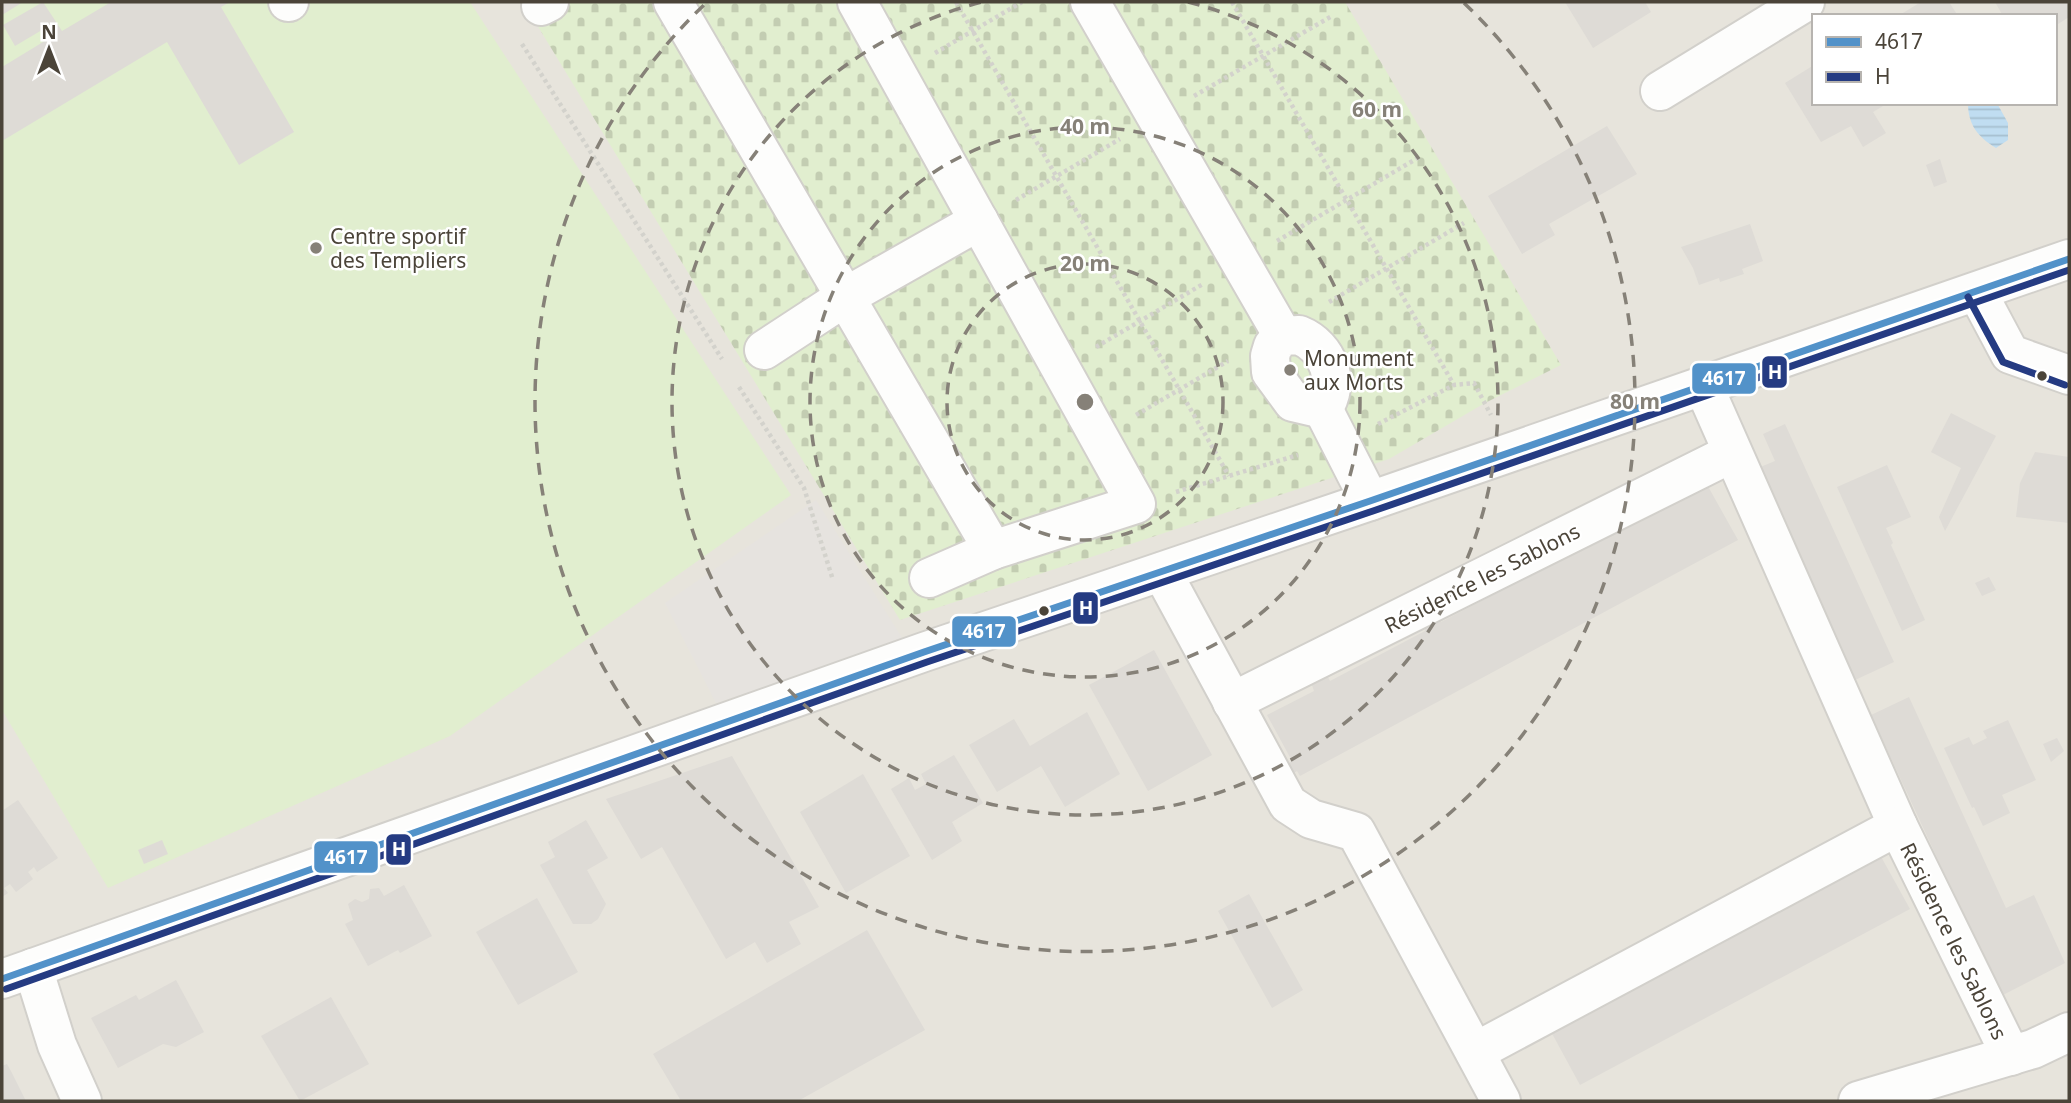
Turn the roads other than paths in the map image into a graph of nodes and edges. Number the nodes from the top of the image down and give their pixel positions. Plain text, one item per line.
1 (673, 2) edge
2 (857, 2) edge
3 (1090, 2) edge
4 (1805, 2) edge
5 (1660, 91) dead end
6 (978, 221) junction
7 (2069, 259) edge
8 (1977, 292) junction
9 (845, 297) junction
10 (764, 350) dead end
11 (2069, 375) edge
12 (1704, 387) junction
13 (1732, 453) junction
14 (1370, 501) junction
15 (993, 550) junction
16 (1163, 572) junction
17 (929, 578) dead end
18 (1232, 702) junction
19 (1898, 827) junction
20 (18, 974) edge
21 (2069, 1032) edge
22 (1475, 1052) junction
23 (2011, 1056) junction
24 (82, 1101) edge
25 (1501, 1101) edge
26 (1858, 1101) edge

1 - 9 street
2 - 6 street
3 - 14 street
4 - 5 street
6 - 9 street
6 - 15 street
7 - 8 street
8 - 11 street
8 - 12 street
9 - 10 street
9 - 15 street
12 - 13 street, Résidence les Sablons
12 - 14 street
13 - 18 street, Résidence les Sablons
13 - 19 street, Résidence les Sablons
14 - 16 street
15 - 17 street
16 - 18 street
16 - 20 street
18 - 22 street
19 - 22 street, Résidence les Sablons
19 - 23 street, Résidence les Sablons
20 - 24 street
21 - 23 street
22 - 25 street
23 - 26 street

